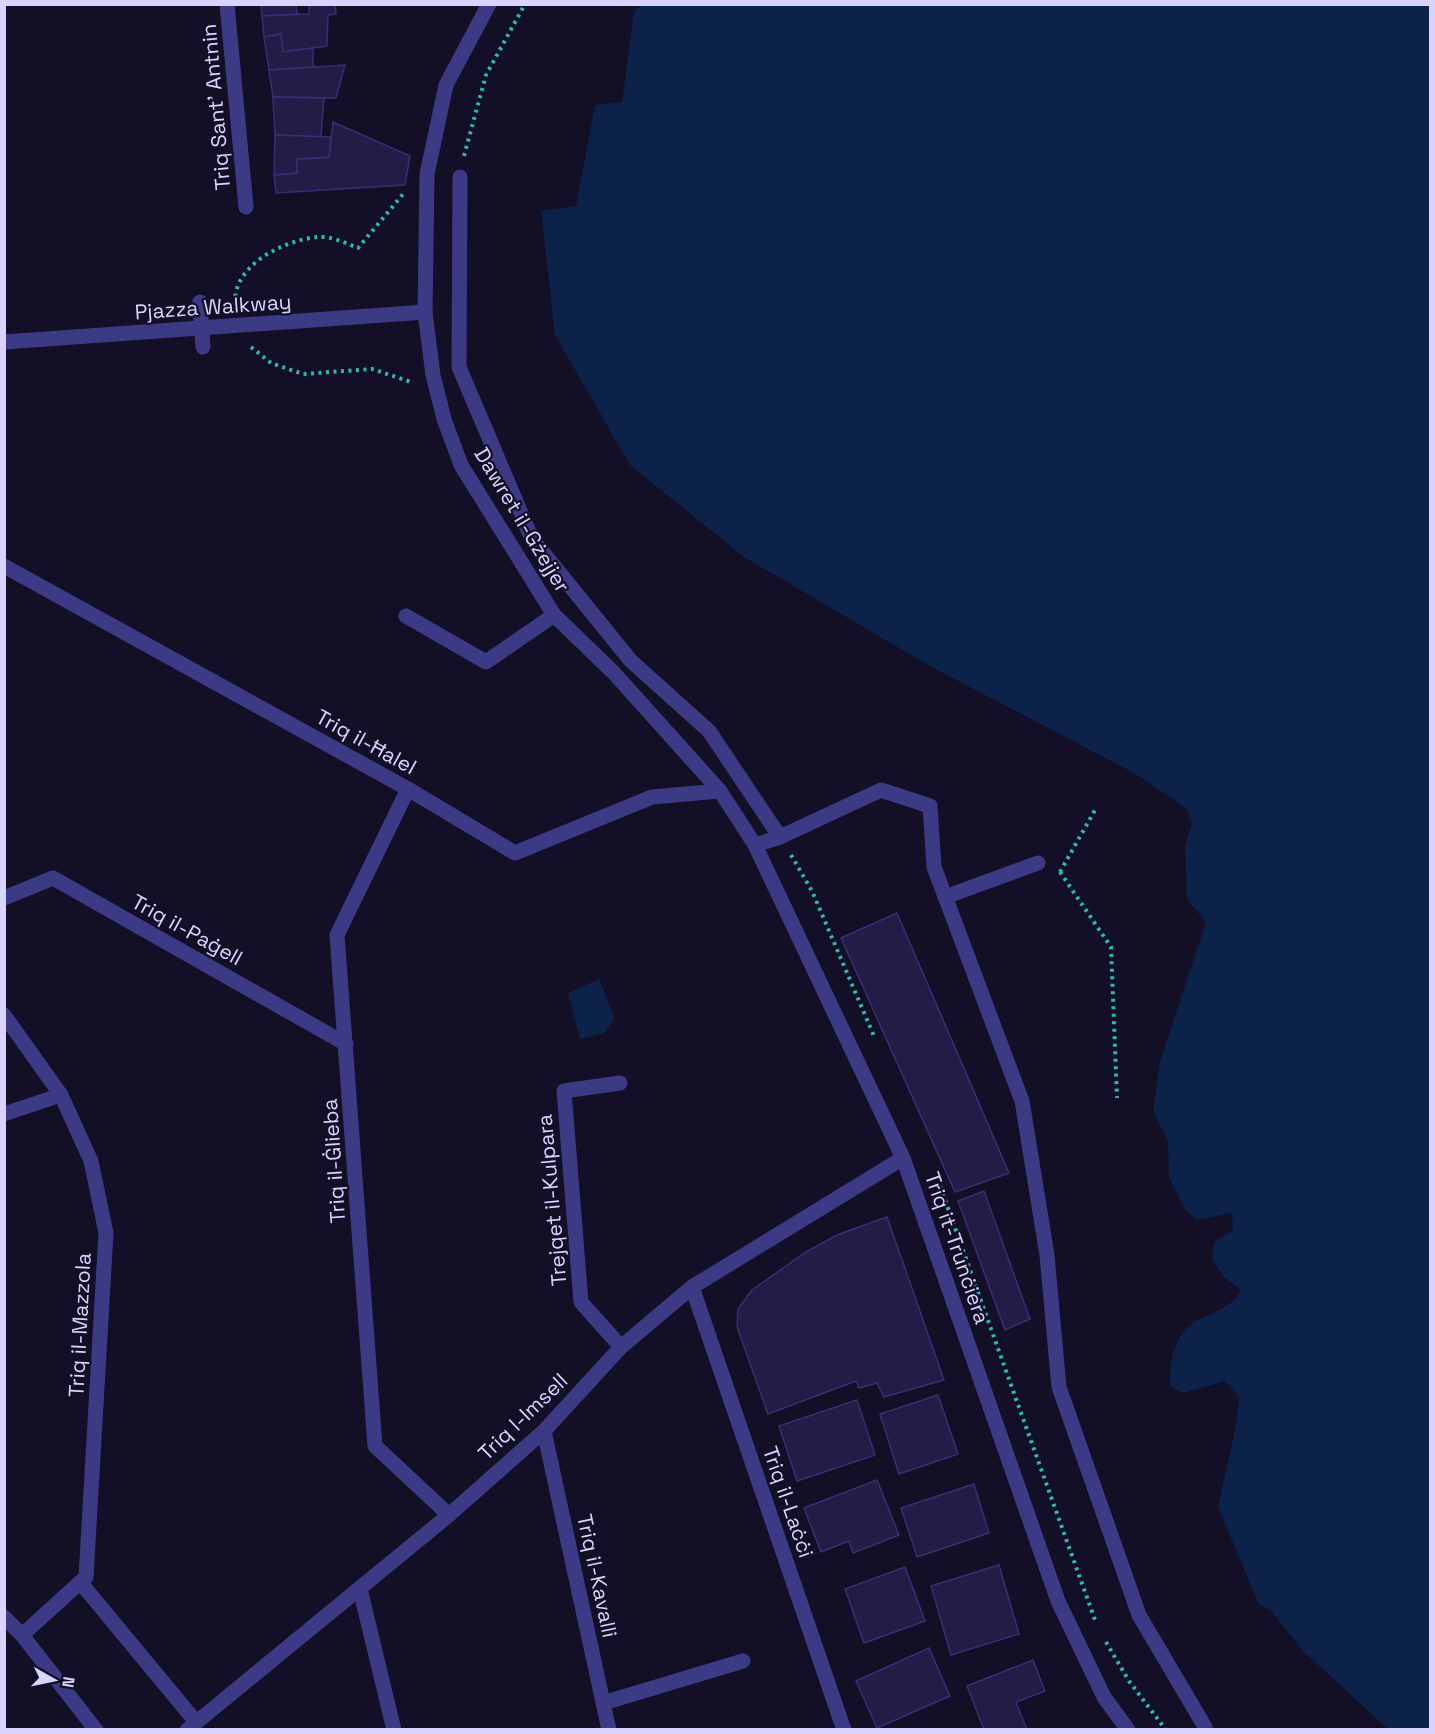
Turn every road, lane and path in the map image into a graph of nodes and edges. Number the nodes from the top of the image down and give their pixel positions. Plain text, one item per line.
1 (227, 4) edge
2 (489, 4) edge
3 (525, 4) edge
4 (460, 177) joint
5 (427, 186) junction
6 (246, 207) dead end
7 (200, 302) dead end
8 (425, 312) junction
9 (236, 326) junction
10 (202, 329) junction
11 (4, 342) edge
12 (203, 346) dead end
13 (433, 375) junction
14 (4, 566) edge
15 (554, 615) junction
16 (406, 616) dead end
17 (408, 789) junction
18 (720, 791) junction
19 (1095, 810) dead end
20 (780, 837) junction
21 (755, 845) junction
22 (1038, 863) joint
23 (1060, 873) junction
24 (945, 897) junction
25 (4, 898) edge
26 (4, 1015) edge
27 (346, 1044) junction
28 (620, 1083) dead end
29 (61, 1095) junction
30 (1118, 1098) dead end
31 (4, 1114) edge
32 (903, 1158) junction
33 (692, 1287) junction
34 (621, 1347) junction
35 (544, 1431) junction
36 (449, 1515) junction
37 (80, 1582) junction
38 (360, 1589) junction
39 (4, 1617) edge
40 (22, 1635) junction
41 (743, 1661) dead end
42 (603, 1703) junction
43 (192, 1726) edge
44 (1205, 1727) dead end
45 (96, 1730) edge
46 (394, 1730) edge
47 (609, 1730) edge
48 (844, 1730) edge
49 (1128, 1730) edge

1 - 6 street, Triq Sant' Antnin
2 - 5 street, Dawret il-Gżejjer
3 - 4 path
4 - 20 street
5 - 8 street, Dawret il-Gżejjer
5 - 9 path
7 - 10 street
8 - 9 street, Pjazza Walkway
8 - 13 street, Dawret il-Gżejjer
9 - 10 street, Pjazza Walkway
9 - 13 path
10 - 11 street, Pjazza Walkway
10 - 12 street
13 - 15 street, Dawret il-Gżejjer
14 - 17 street, Triq il-Ħalel
15 - 16 street
15 - 18 street, Dawret il-Gżejjer
17 - 18 street, Triq il-Ħalel
17 - 27 street, Triq il-Ġlieba
18 - 21 street, Triq it-Trunċiera
19 - 23 path
20 - 21 street
20 - 24 street
21 - 32 street, Triq it-Trunċiera
22 - 23 path
22 - 24 street
23 - 30 path
24 - 44 street
25 - 27 street, Triq il-Paġell
26 - 29 street, Triq il-Mazzola
27 - 36 street, Triq il-Ġlieba
28 - 34 street, Trejqet il-Kulpara
29 - 31 street
29 - 37 street, Triq il-Mazzola
32 - 33 street, Triq l-Imsell
32 - 49 street, Triq it-Trunċiera
33 - 34 street, Triq l-Imsell
33 - 48 street, Triq il-Laċċi
34 - 35 street, Triq l-Imsell
35 - 36 street, Triq l-Imsell
35 - 42 street, Triq il-Kavalli
36 - 38 street, Triq l-Imsell
37 - 40 street
37 - 43 street
38 - 43 street, Triq l-Imsell
38 - 46 street
39 - 40 street
40 - 45 street
41 - 42 street
42 - 47 street, Triq il-Kavalli

